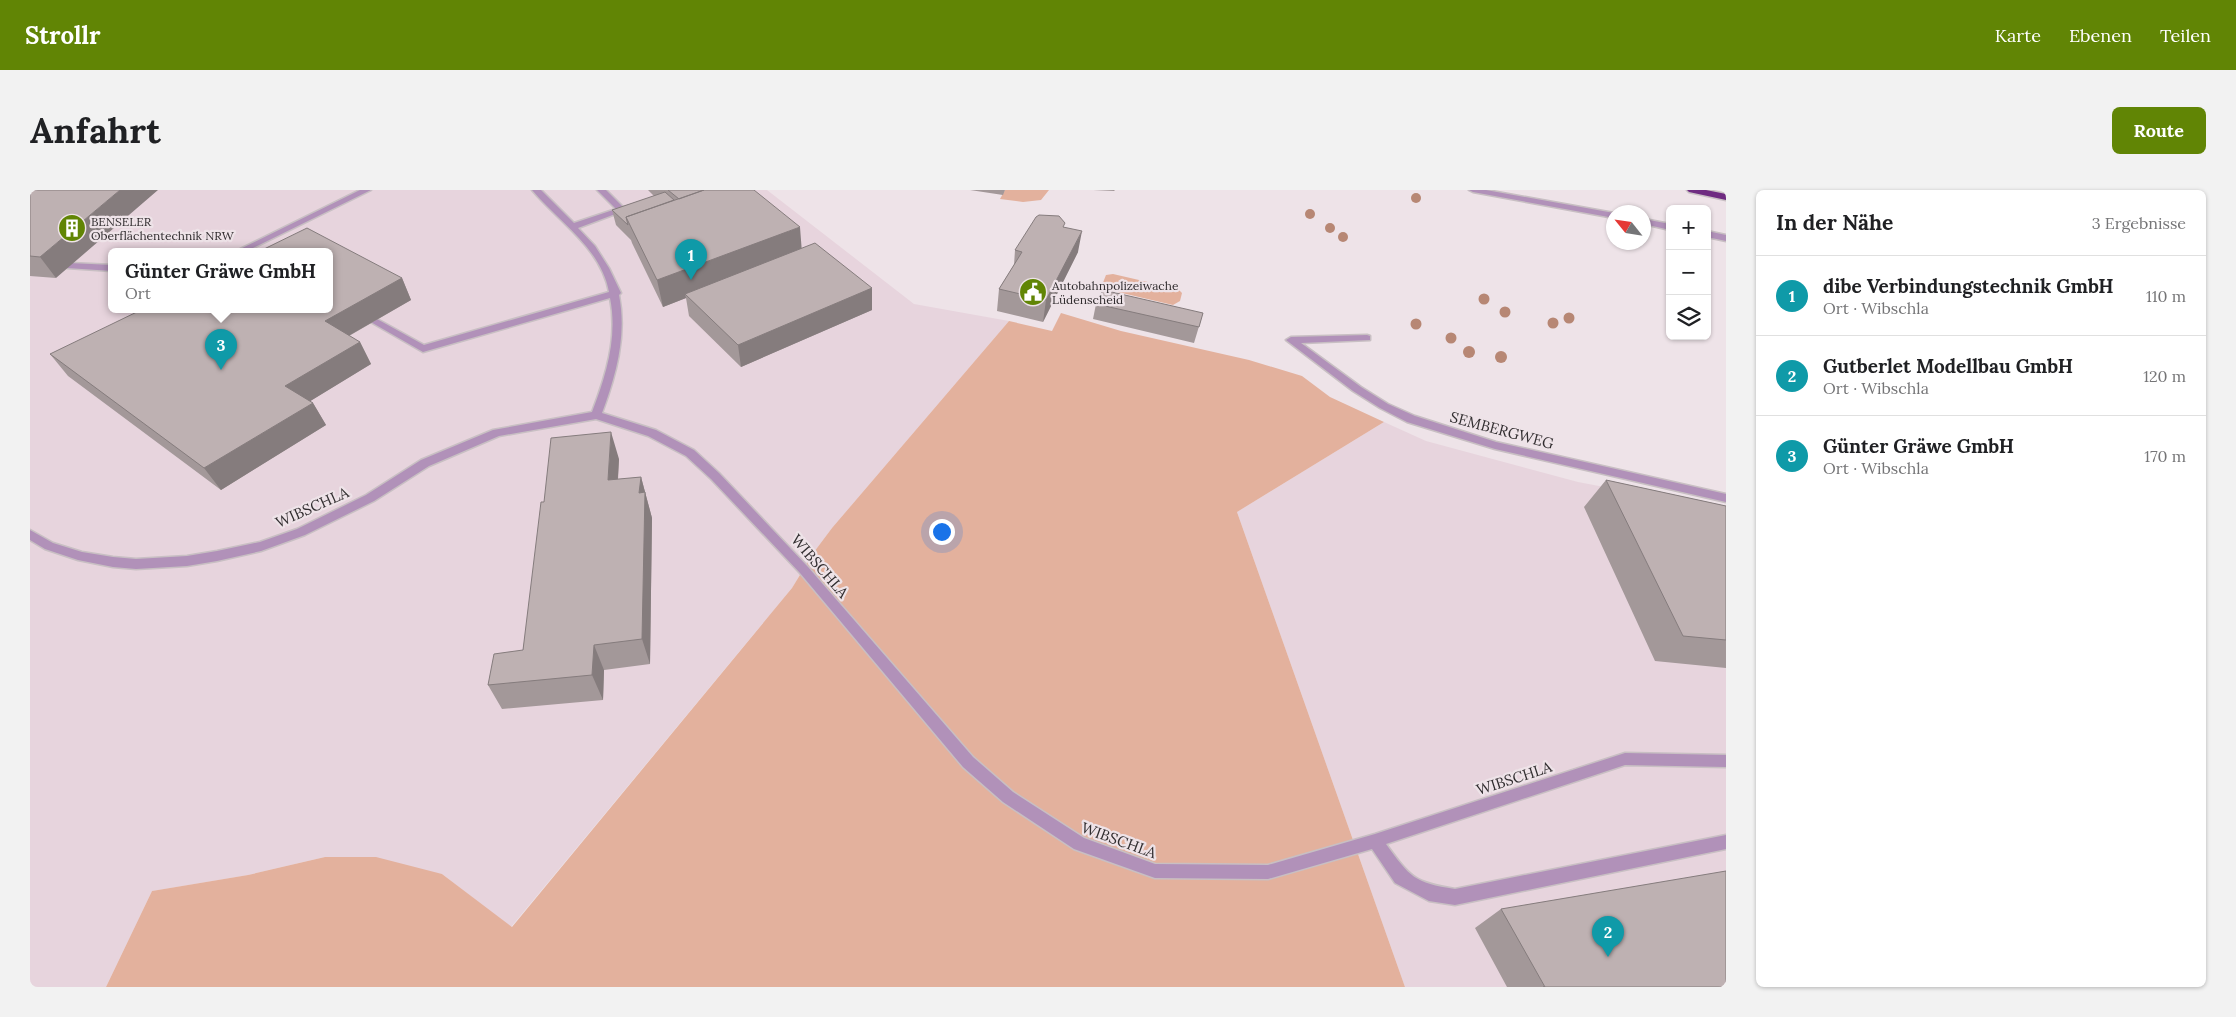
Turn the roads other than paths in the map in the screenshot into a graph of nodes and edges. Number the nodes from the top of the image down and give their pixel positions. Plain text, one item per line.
1 (367, 190) edge
2 (536, 190) edge
3 (601, 190) edge
4 (1473, 190) edge
5 (1692, 190) edge
6 (1726, 197) edge
7 (1606, 215) edge
8 (1651, 223) edge
9 (1666, 226) edge
10 (572, 227) junction
11 (1711, 235) edge
12 (1726, 238) edge
13 (246, 248) edge
14 (70, 266) dead end
15 (108, 268) edge
16 (616, 293) junction
17 (374, 321) dead end
18 (1367, 338) dead end
19 (596, 415) junction
20 (1726, 498) edge
21 (30, 534) edge
22 (1726, 761) edge
23 (1375, 841) junction
24 (1726, 842) edge

1 - 13 street
2 - 10 street
3 - 10 street
4 - 7 street
5 - 6 highway
8 - 9 street
10 - 16 street
11 - 12 street
14 - 15 street
16 - 17 street
16 - 19 street
18 - 20 street, SEMBERGWEG
19 - 21 street, WIBSCHLA
19 - 23 street, WIBSCHLA
22 - 23 street, WIBSCHLA
23 - 24 street

